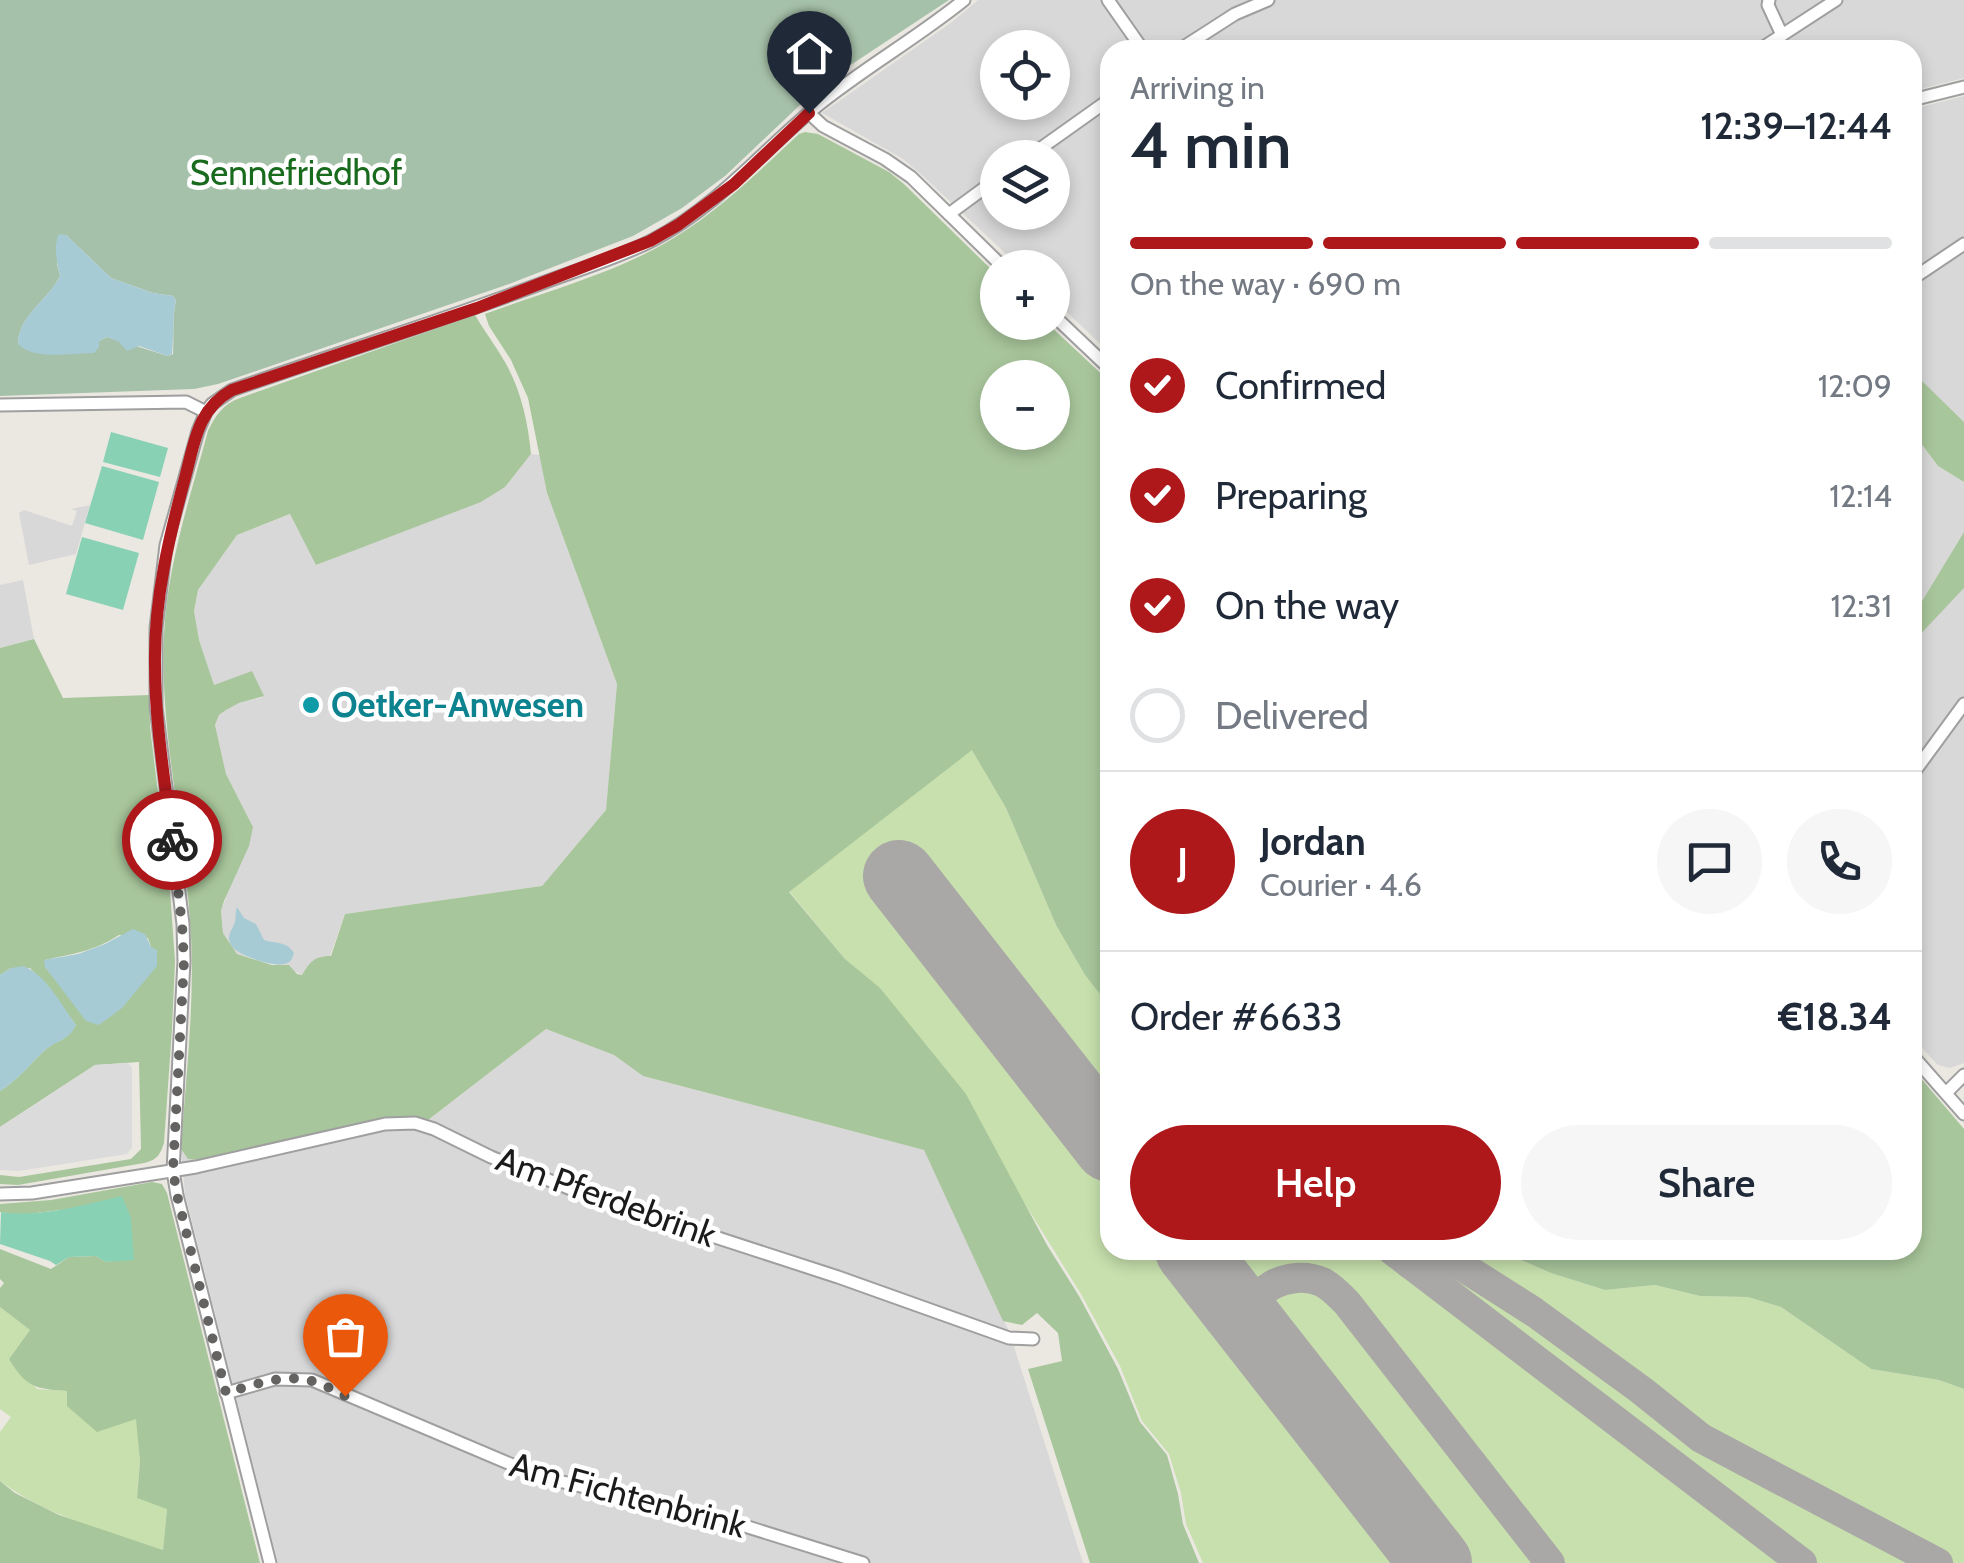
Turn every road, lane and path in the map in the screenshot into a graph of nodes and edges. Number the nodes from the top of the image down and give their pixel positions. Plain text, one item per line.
1 (964, 0) edge
2 (1108, 0) edge
3 (1265, 0) edge
4 (1769, 0) edge
5 (1836, 0) edge
6 (1782, 35) junction
7 (1136, 40) edge
8 (1194, 40) edge
9 (1774, 40) edge
10 (1964, 87) edge
11 (1922, 98) edge
12 (1100, 106) edge
13 (809, 113) junction
14 (1052, 140) edge
15 (980, 191) edge
16 (949, 214) junction
17 (1964, 244) edge
18 (986, 250) edge
19 (1922, 272) edge
20 (1070, 331) edge
21 (1100, 360) edge
22 (0, 405) edge
23 (206, 412) junction
24 (1964, 704) edge
25 (1922, 761) edge
26 (1922, 1066) edge
27 (1964, 1076) edge
28 (1947, 1092) junction
29 (1964, 1114) edge
30 (173, 1170) junction
31 (0, 1194) edge
32 (1034, 1339) dead end
33 (226, 1393) junction
34 (270, 1563) edge
35 (863, 1563) edge

1 - 13 street
2 - 7 street
3 - 8 street
4 - 6 street
5 - 6 street
6 - 9 street
10 - 11 street
12 - 14 street
13 - 16 street
13 - 23 street
15 - 16 street
16 - 18 street
17 - 19 street
20 - 21 street
22 - 23 street
23 - 30 street
24 - 25 street
26 - 28 street
27 - 28 street
28 - 29 street
30 - 31 street, Am Pferdebrink
30 - 32 street, Am Pferdebrink
30 - 33 street
33 - 34 street
33 - 35 street, Am Fichtenbrink

